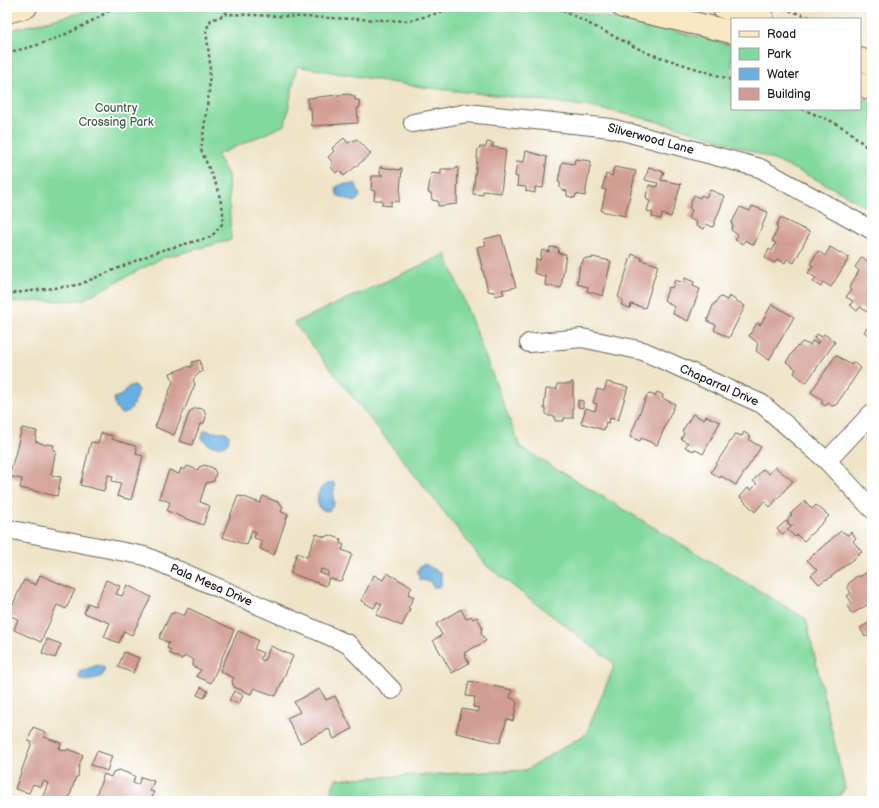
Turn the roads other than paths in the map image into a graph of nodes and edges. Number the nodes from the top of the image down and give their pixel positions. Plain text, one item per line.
1 (26, 7) edge
2 (623, 7) edge
3 (723, 7) edge
4 (7, 12) edge
5 (760, 18) edge
6 (731, 32) edge
7 (861, 59) edge
8 (872, 64) edge
9 (861, 84) edge
10 (872, 90) edge
11 (413, 122) dead end
12 (872, 230) edge
13 (529, 343) dead end
14 (872, 413) edge
15 (827, 461) junction
16 (872, 509) edge
17 (7, 529) edge
18 (392, 690) dead end

1 - 4 main road
2 - 6 main road
3 - 5 main road
7 - 8 main road
9 - 10 main road
11 - 12 street, Silverwood Lane
13 - 15 street, Chaparral Drive
14 - 15 street
15 - 16 street, Chaparral Drive
17 - 18 street, Pala Mesa Drive

